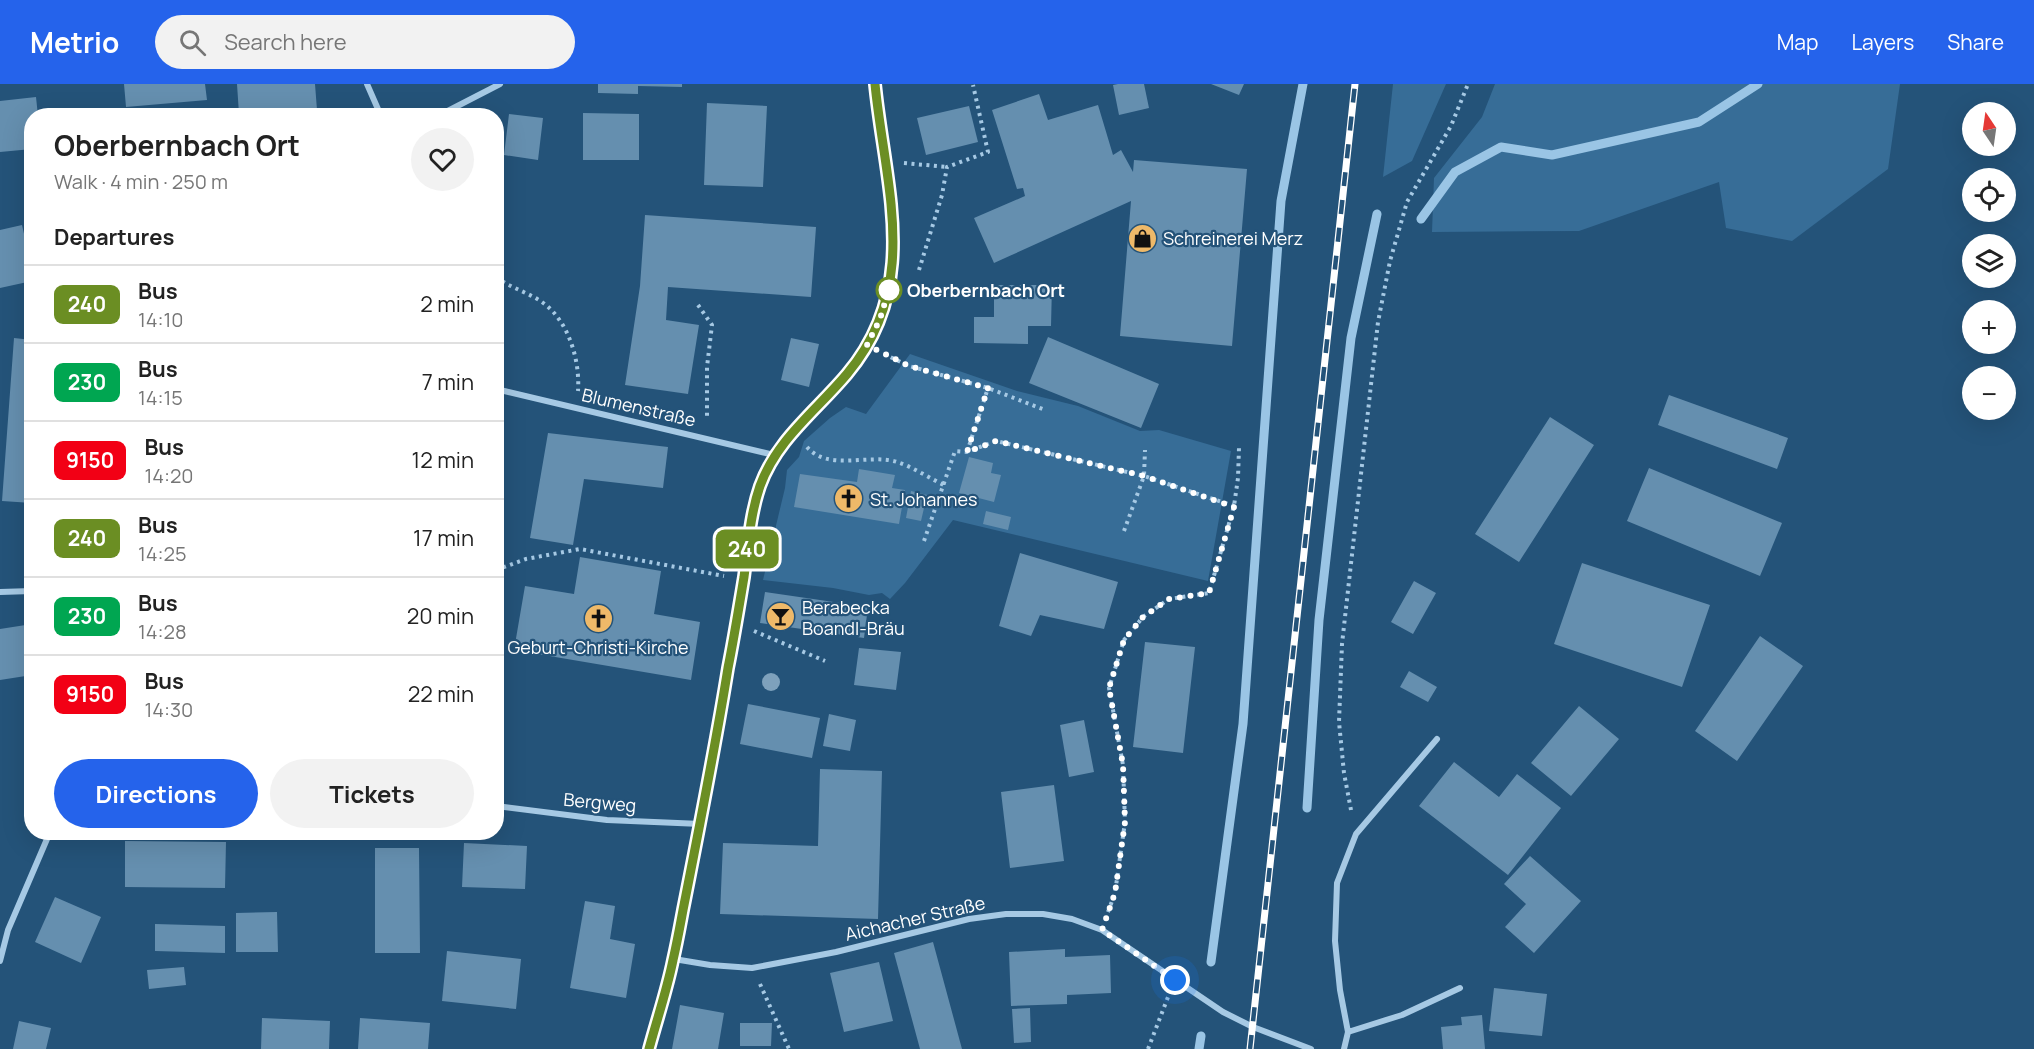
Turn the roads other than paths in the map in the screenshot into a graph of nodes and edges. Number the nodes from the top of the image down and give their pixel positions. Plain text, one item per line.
1 (367, 84) edge
2 (500, 84) edge
3 (875, 84) edge
4 (378, 108) edge
5 (454, 108) edge
6 (504, 391) edge
7 (774, 455) junction
8 (24, 591) edge
9 (0, 592) edge
10 (1437, 739) dead end
11 (504, 807) edge
12 (701, 824) junction
13 (47, 840) edge
14 (674, 959) junction
15 (0, 960) edge
16 (1460, 988) dead end
17 (1348, 1032) junction
18 (649, 1049) edge
19 (1311, 1049) edge
20 (1344, 1049) edge

1 - 4 street
2 - 5 street
3 - 7 street
6 - 7 street, Blumenstraße
7 - 12 street
8 - 9 street
10 - 17 street
11 - 12 street, Bergweg
12 - 14 street
13 - 15 street
14 - 18 street
14 - 19 street, Aichacher Straße
16 - 17 street
17 - 20 street

